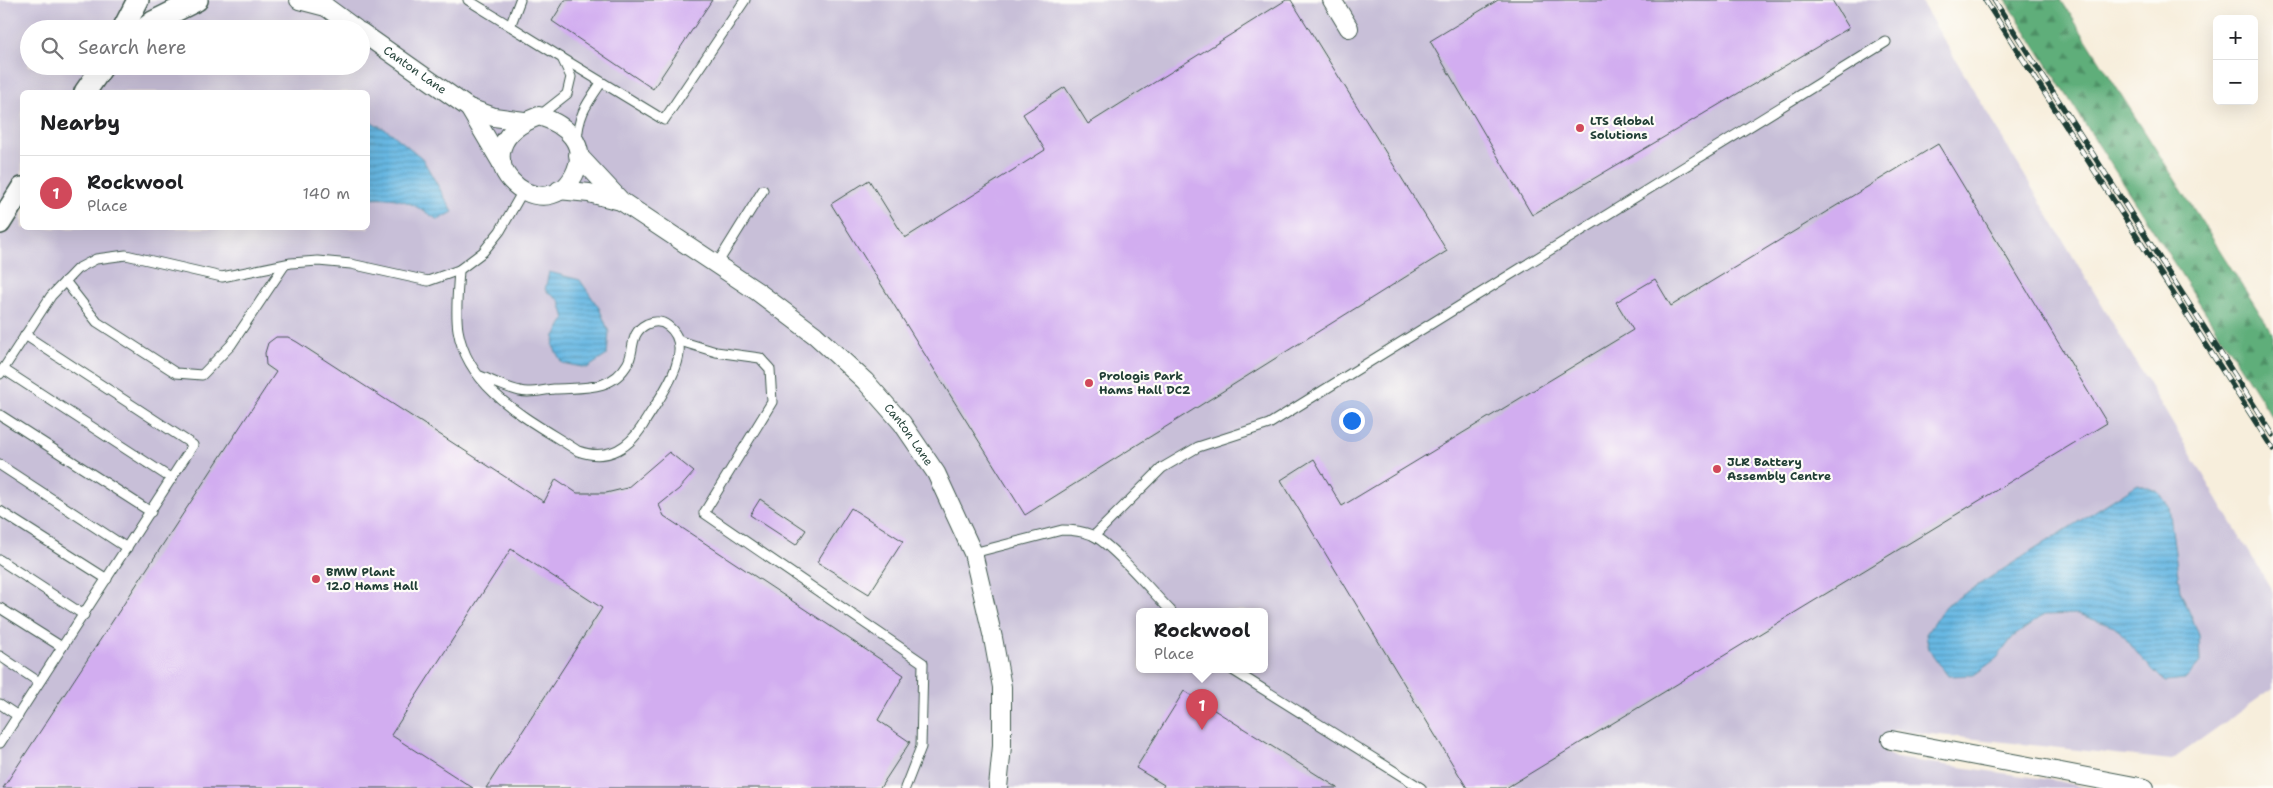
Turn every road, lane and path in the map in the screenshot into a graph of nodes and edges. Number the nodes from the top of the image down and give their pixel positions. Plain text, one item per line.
1 (138, 0) edge
2 (197, 0) edge
3 (299, 0) edge
4 (468, 0) edge
5 (520, 0) edge
6 (745, 0) edge
7 (1332, 0) edge
8 (323, 4) edge
9 (128, 20) edge
10 (157, 20) edge
11 (344, 20) edge
12 (511, 24) junction
13 (1350, 28) dead end
14 (370, 38) edge
15 (1886, 42) dead end
16 (562, 58) junction
17 (96, 75) edge
18 (601, 84) junction
19 (86, 90) edge
20 (469, 108) junction
21 (532, 119) junction
22 (578, 150) junction
23 (502, 164) junction
24 (559, 190) junction
25 (764, 190) dead end
26 (20, 191) edge
27 (523, 191) junction
28 (621, 201) junction
29 (0, 223) edge
30 (717, 264) junction
31 (284, 266) junction
32 (459, 270) junction
33 (65, 281) junction
34 (25, 335) junction
35 (680, 341) junction
36 (2, 372) edge
37 (480, 376) junction
38 (0, 415) edge
39 (0, 465) edge
40 (172, 479) junction
41 (0, 511) edge
42 (151, 512) junction
43 (1094, 536) junction
44 (127, 548) junction
45 (973, 553) junction
46 (0, 560) edge
47 (106, 579) junction
48 (0, 608) edge
49 (1168, 608) edge
50 (84, 615) junction
51 (62, 648) junction
52 (0, 656) edge
53 (1237, 673) edge
54 (40, 682) junction
55 (0, 704) edge
56 (18, 716) junction
57 (1891, 740) dead end
58 (0, 743) edge
59 (905, 788) edge
60 (998, 788) edge
61 (1421, 788) edge
62 (2144, 788) edge

1 - 9 street
2 - 10 street
3 - 8 street
4 - 12 lane
5 - 12 lane
6 - 18 lane
7 - 13 street
8 - 11 street
12 - 16 lane
14 - 20 street, Canton Lane
15 - 43 lane
16 - 18 lane
16 - 21 lane
17 - 19 street
18 - 22 lane
20 - 21 street, Canton Lane
20 - 23 street, Canton Lane
21 - 22 street
21 - 23 street
22 - 24 street
22 - 28 street, Canton Lane
23 - 27 street
24 - 27 street
24 - 28 street, Canton Lane
25 - 30 lane
26 - 29 street
27 - 32 lane
28 - 30 street, Canton Lane
30 - 45 street, Canton Lane
31 - 32 lane
31 - 33 lane
31 - 33 lane
32 - 37 lane
33 - 34 lane
34 - 36 lane
34 - 40 lane
35 - 37 lane
35 - 37 lane
35 - 59 lane
36 - 40 lane
38 - 42 lane
39 - 44 lane
40 - 42 lane
41 - 47 lane
42 - 44 lane
43 - 45 lane
43 - 49 lane
44 - 47 lane
45 - 60 street, Canton Lane
46 - 50 lane
47 - 50 lane
48 - 51 lane
50 - 51 lane
51 - 54 lane
52 - 54 lane
53 - 61 lane
54 - 56 lane
55 - 56 lane
56 - 58 lane
57 - 62 street

